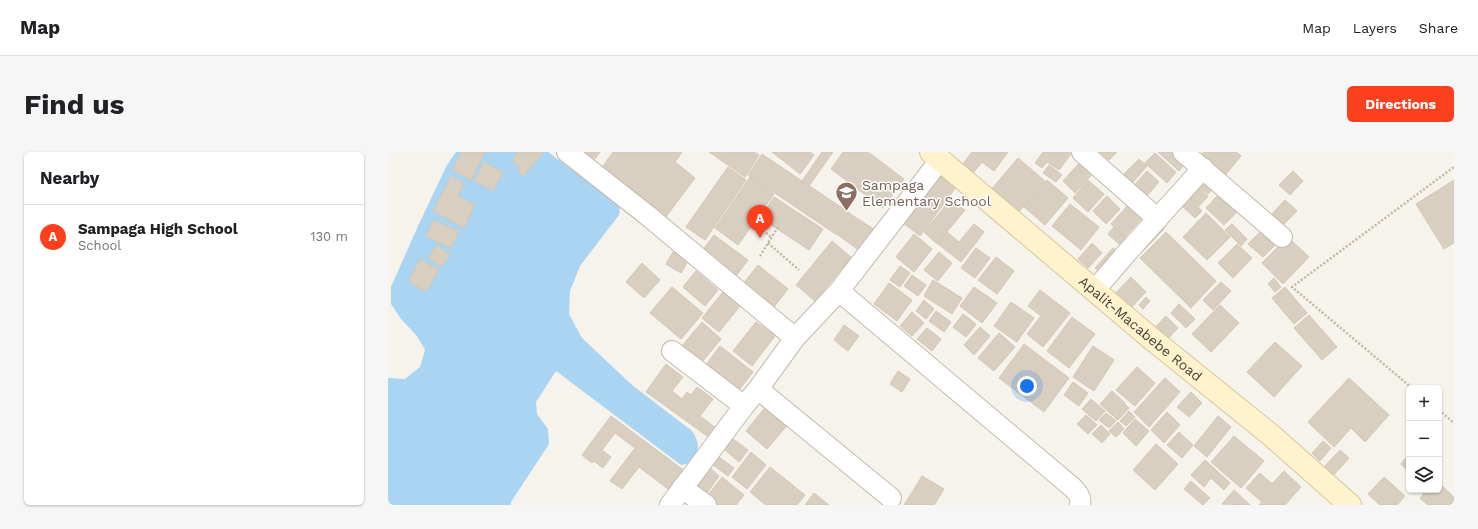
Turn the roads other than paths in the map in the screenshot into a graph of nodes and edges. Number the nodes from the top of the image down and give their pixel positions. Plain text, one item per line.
1 (567, 152) edge
2 (1082, 152) edge
3 (1183, 152) edge
4 (935, 156) edge
5 (1203, 168) junction
6 (1158, 219) junction
7 (1282, 237) dead end
8 (1095, 290) junction
9 (839, 291) junction
10 (795, 338) junction
11 (672, 351) dead end
12 (758, 389) junction
13 (744, 406) junction
14 (682, 488) junction
15 (891, 498) dead end
16 (670, 505) edge
17 (706, 505) edge
18 (1080, 505) edge
19 (1350, 505) edge

1 - 10 street
2 - 6 street
3 - 5 street
4 - 8 main road, Apalit-Macabebe Road
4 - 9 street
5 - 6 street
5 - 7 street
6 - 8 street
8 - 19 main road, Apalit-Macabebe Road
9 - 10 street
9 - 18 street
10 - 12 street
11 - 13 street
12 - 13 street
12 - 15 street
13 - 14 street
14 - 16 street
14 - 17 street

